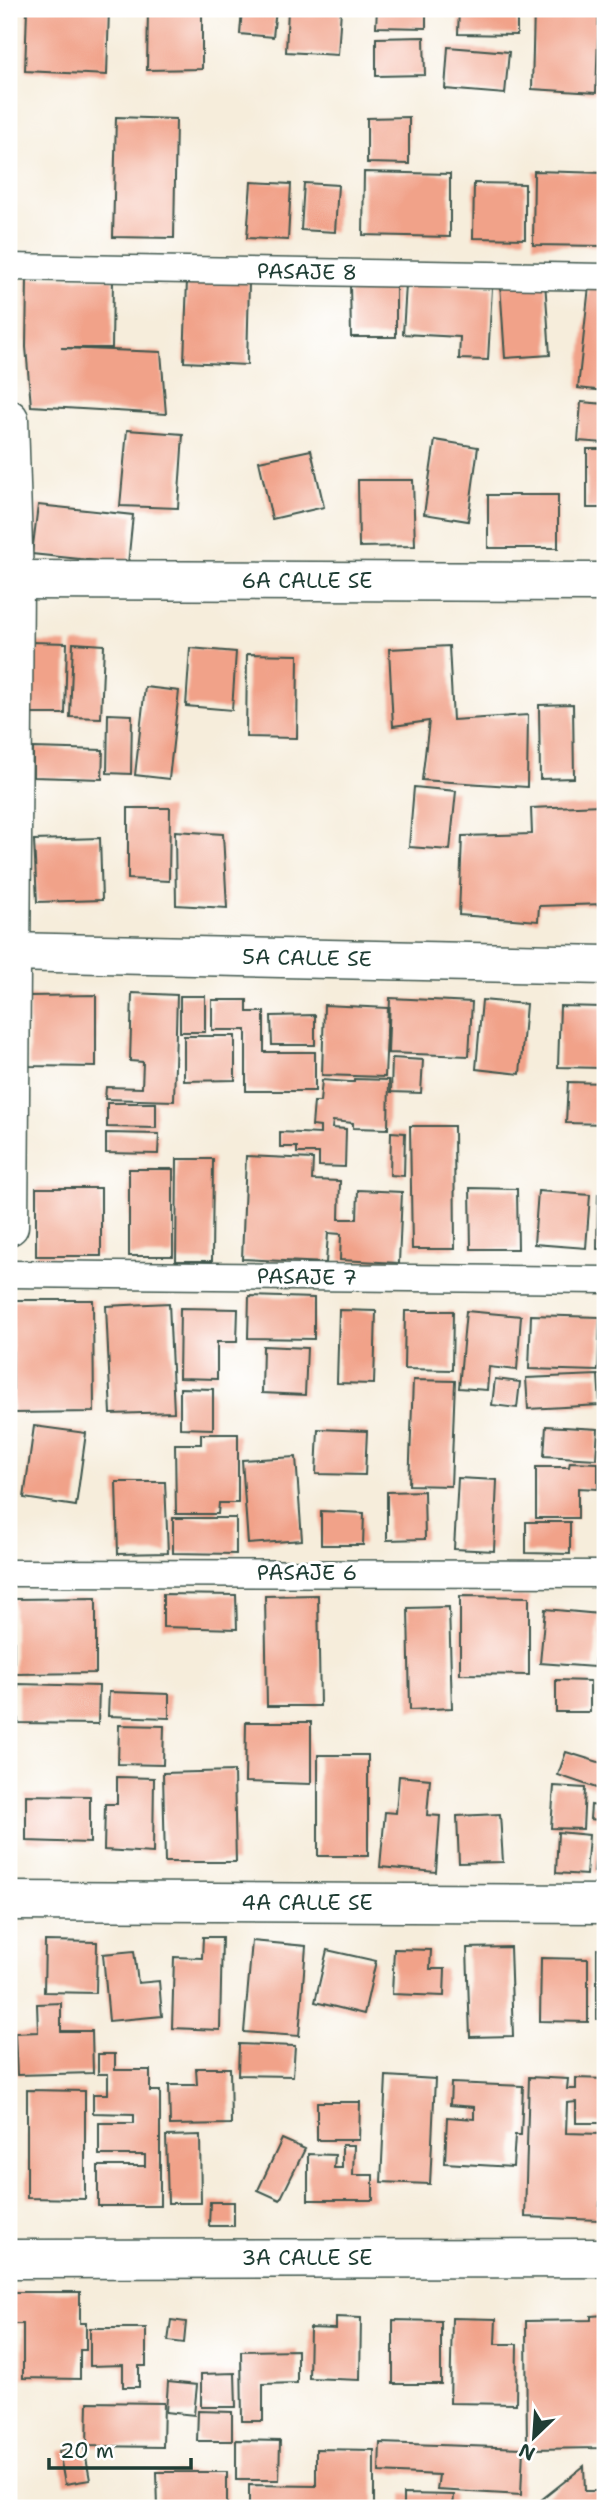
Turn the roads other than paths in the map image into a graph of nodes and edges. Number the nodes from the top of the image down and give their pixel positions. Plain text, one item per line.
1 (9, 267) edge
2 (605, 277) edge
3 (9, 419) edge
4 (11, 580) edge
5 (605, 582) edge
6 (10, 952) edge
7 (605, 965) edge
8 (9, 1226) edge
9 (9, 1275) edge
10 (605, 1280) edge
11 (9, 1573) edge
12 (605, 1574) edge
13 (9, 1901) edge
14 (605, 1904) edge
15 (605, 2258) edge
16 (9, 2259) edge

1 - 2 lane, PASAJE 8
3 - 4 street
4 - 5 street, 6A CALLE SE
4 - 6 street
6 - 7 street, 5A CALLE SE
6 - 8 street
9 - 10 lane, PASAJE 7
11 - 12 lane, PASAJE 6
13 - 14 street, 4A CALLE SE
15 - 16 street, 3A CALLE SE

